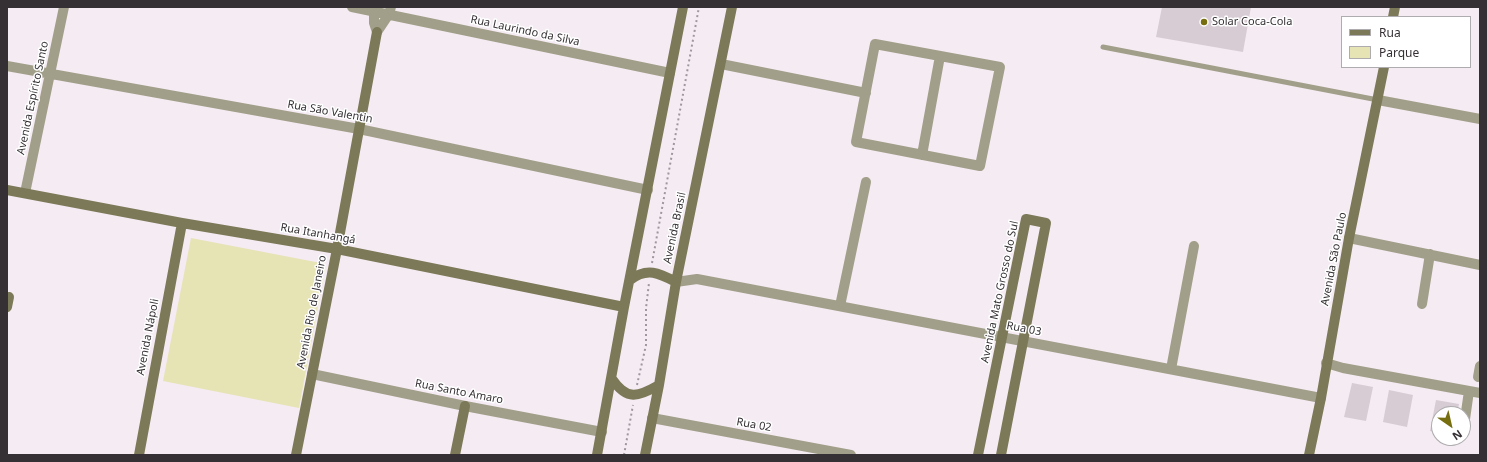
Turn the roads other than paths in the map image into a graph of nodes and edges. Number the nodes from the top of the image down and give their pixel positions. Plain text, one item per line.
1 (64, 7) edge
2 (352, 7) edge
3 (683, 7) edge
4 (732, 7) edge
5 (374, 9) edge
6 (390, 11) edge
7 (377, 32) junction
8 (1103, 48) dead end
9 (940, 56) junction
10 (721, 64) junction
11 (7, 66) edge
12 (1384, 68) edge
13 (670, 73) junction
14 (50, 74) junction
15 (866, 93) junction
16 (1378, 100) junction
17 (1480, 119) edge
18 (359, 129) junction
19 (922, 155) junction
20 (866, 182) dead end
21 (7, 190) edge
22 (648, 190) junction
23 (25, 193) junction
24 (182, 223) junction
25 (1350, 238) junction
26 (1194, 246) dead end
27 (337, 249) junction
28 (1430, 254) junction
29 (1480, 265) edge
30 (630, 280) junction
31 (676, 282) junction
32 (1422, 304) dead end
33 (840, 306) junction
34 (624, 307) junction
35 (1002, 337) junction
36 (1024, 341) junction
37 (1326, 363) junction
38 (1480, 366) edge
39 (1172, 369) junction
40 (312, 374) junction
41 (1478, 377) dead end
42 (612, 379) junction
43 (659, 385) junction
44 (1469, 391) junction
45 (1480, 393) edge
46 (1321, 398) junction
47 (465, 406) junction
48 (1467, 406) edge
49 (652, 418) junction
50 (602, 432) junction
51 (139, 455) edge
52 (296, 455) edge
53 (455, 455) edge
54 (598, 455) edge
55 (645, 455) edge
56 (851, 455) edge
57 (978, 455) edge
58 (1001, 455) edge
59 (1309, 455) edge

1 - 14 street, Avenida Espírito Santo
2 - 5 street, Rua Laurindo da Silva
3 - 13 street
4 - 10 street, Avenida Brasil
5 - 6 street, Rua Laurindo da Silva
5 - 7 street, Avenida Rio de Janeiro
6 - 7 street, Avenida Rio de Janeiro
6 - 13 street, Rua Laurindo da Silva
7 - 18 street, Avenida Rio de Janeiro
8 - 16 lane
9 - 15 street
9 - 19 street
9 - 19 street
10 - 15 street
10 - 31 street, Avenida Brasil
11 - 14 street, Rua São Valentin
12 - 16 street, Avenida São Paulo
13 - 22 street
14 - 18 street, Rua São Valentin
14 - 23 street, Avenida Espírito Santo
15 - 19 street
16 - 17 street
16 - 25 street, Avenida São Paulo
18 - 22 street, Rua São Valentin
18 - 27 street, Avenida Rio de Janeiro
20 - 33 street
21 - 23 street, Rua Itanhangá
22 - 30 street
23 - 24 street, Rua Itanhangá
24 - 27 street, Rua Itanhangá
24 - 51 street, Avenida Nápoli
25 - 28 street
25 - 37 street, Avenida São Paulo
26 - 39 street
27 - 34 street, Rua Itanhangá
27 - 40 street, Avenida Rio de Janeiro
28 - 29 street
28 - 32 street
30 - 31 street
30 - 34 street
31 - 33 street, Rua 03
31 - 43 street, Avenida Brasil
33 - 35 street, Rua 03
34 - 42 street
35 - 36 street, Rua 03
35 - 36 street, Avenida Mato Grosso do Sul
35 - 57 street, Avenida Mato Grosso do Sul
36 - 39 street, Rua 03
36 - 58 street, Avenida Mato Grosso do Sul
37 - 44 street
37 - 46 street, Avenida São Paulo
38 - 41 street
39 - 46 street, Rua 03
40 - 47 street, Rua Santo Amaro
40 - 52 street, Avenida Rio de Janeiro
42 - 43 street
42 - 50 street
43 - 49 street, Avenida Brasil
44 - 45 street
44 - 48 street
46 - 59 street, Avenida São Paulo
47 - 50 street, Rua Santo Amaro
47 - 53 street
49 - 55 street, Avenida Brasil
49 - 56 street, Rua 02
50 - 54 street

